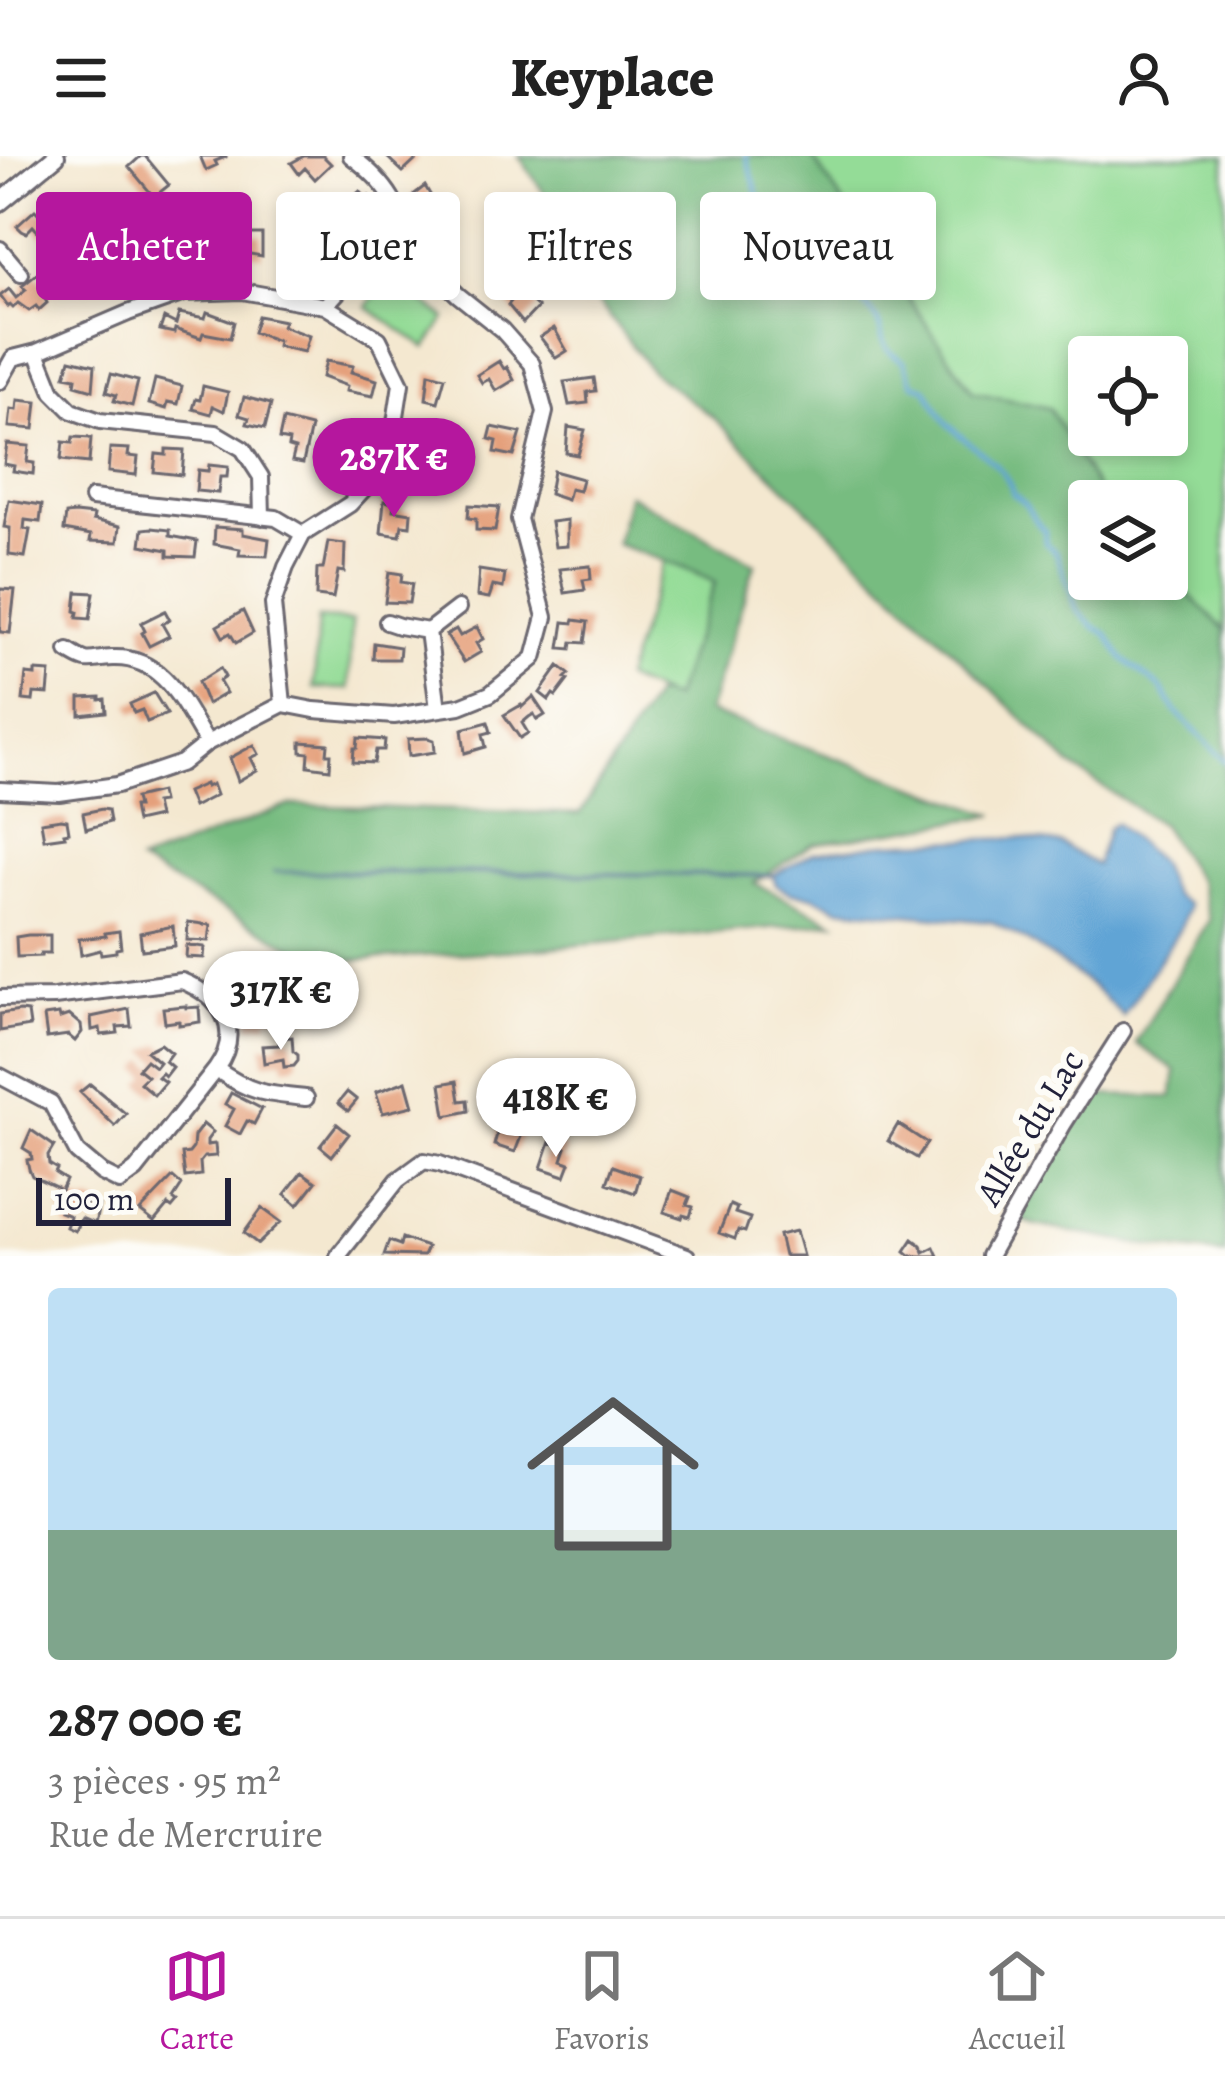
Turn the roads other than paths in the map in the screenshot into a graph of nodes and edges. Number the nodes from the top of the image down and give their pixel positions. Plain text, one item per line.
1 (56, 156) edge
2 (351, 156) edge
3 (388, 192) edge
4 (0, 202) edge
5 (0, 249) edge
6 (21, 274) dead end
7 (460, 297) edge
8 (330, 300) edge
9 (325, 306) junction
10 (37, 352) junction
11 (0, 381) edge
12 (92, 498) dead end
13 (262, 517) junction
14 (303, 533) junction
15 (458, 608) dead end
16 (387, 622) dead end
17 (428, 631) junction
18 (68, 652) dead end
19 (283, 704) junction
20 (438, 710) junction
21 (207, 743) junction
22 (0, 790) edge
23 (0, 998) edge
24 (1123, 1031) dead end
25 (216, 1069) junction
26 (0, 1076) edge
27 (306, 1098) dead end
28 (338, 1256) edge
29 (687, 1256) edge
30 (989, 1256) edge

1 - 4 street
2 - 3 street
5 - 6 street
7 - 20 street
8 - 9 street
9 - 10 street
9 - 14 street
10 - 11 street
10 - 13 street
12 - 13 street
13 - 14 street
14 - 19 street
15 - 17 street
16 - 17 street
17 - 20 street
18 - 21 street
19 - 20 street
19 - 21 street
21 - 22 street
23 - 25 street
24 - 30 street, Allée du Lac
25 - 26 street
25 - 27 street
28 - 29 street

